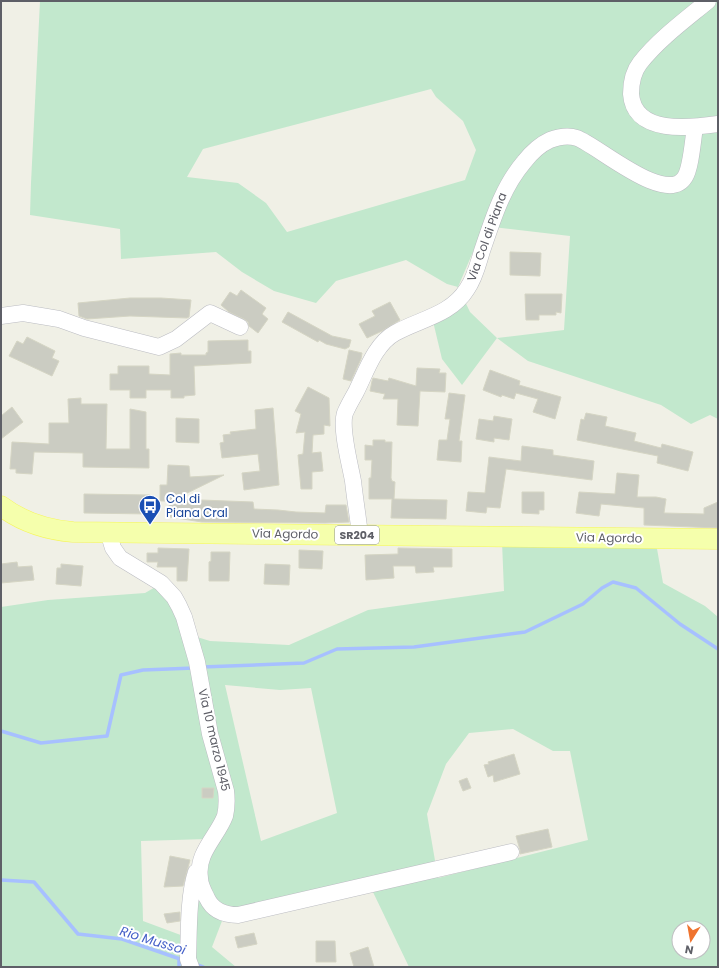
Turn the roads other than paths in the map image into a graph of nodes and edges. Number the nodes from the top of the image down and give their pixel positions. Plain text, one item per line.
1 (708, 1) edge
2 (718, 124) edge
3 (695, 127) junction
4 (1, 316) edge
5 (240, 327) dead end
6 (1, 506) edge
7 (108, 532) junction
8 (360, 535) junction
9 (718, 540) edge
10 (511, 852) dead end
11 (200, 863) junction
12 (190, 964) edge

1 - 3 street
2 - 3 street
3 - 8 street, Via Col di Piana
4 - 5 street
6 - 7 main road, Via Agordo / SR204
7 - 8 main road, Via Agordo / SR204
7 - 11 street, Via 10 marzo 1945
8 - 9 main road, Via Agordo / SR204
10 - 11 street, Via 10 marzo 1945
11 - 12 street

